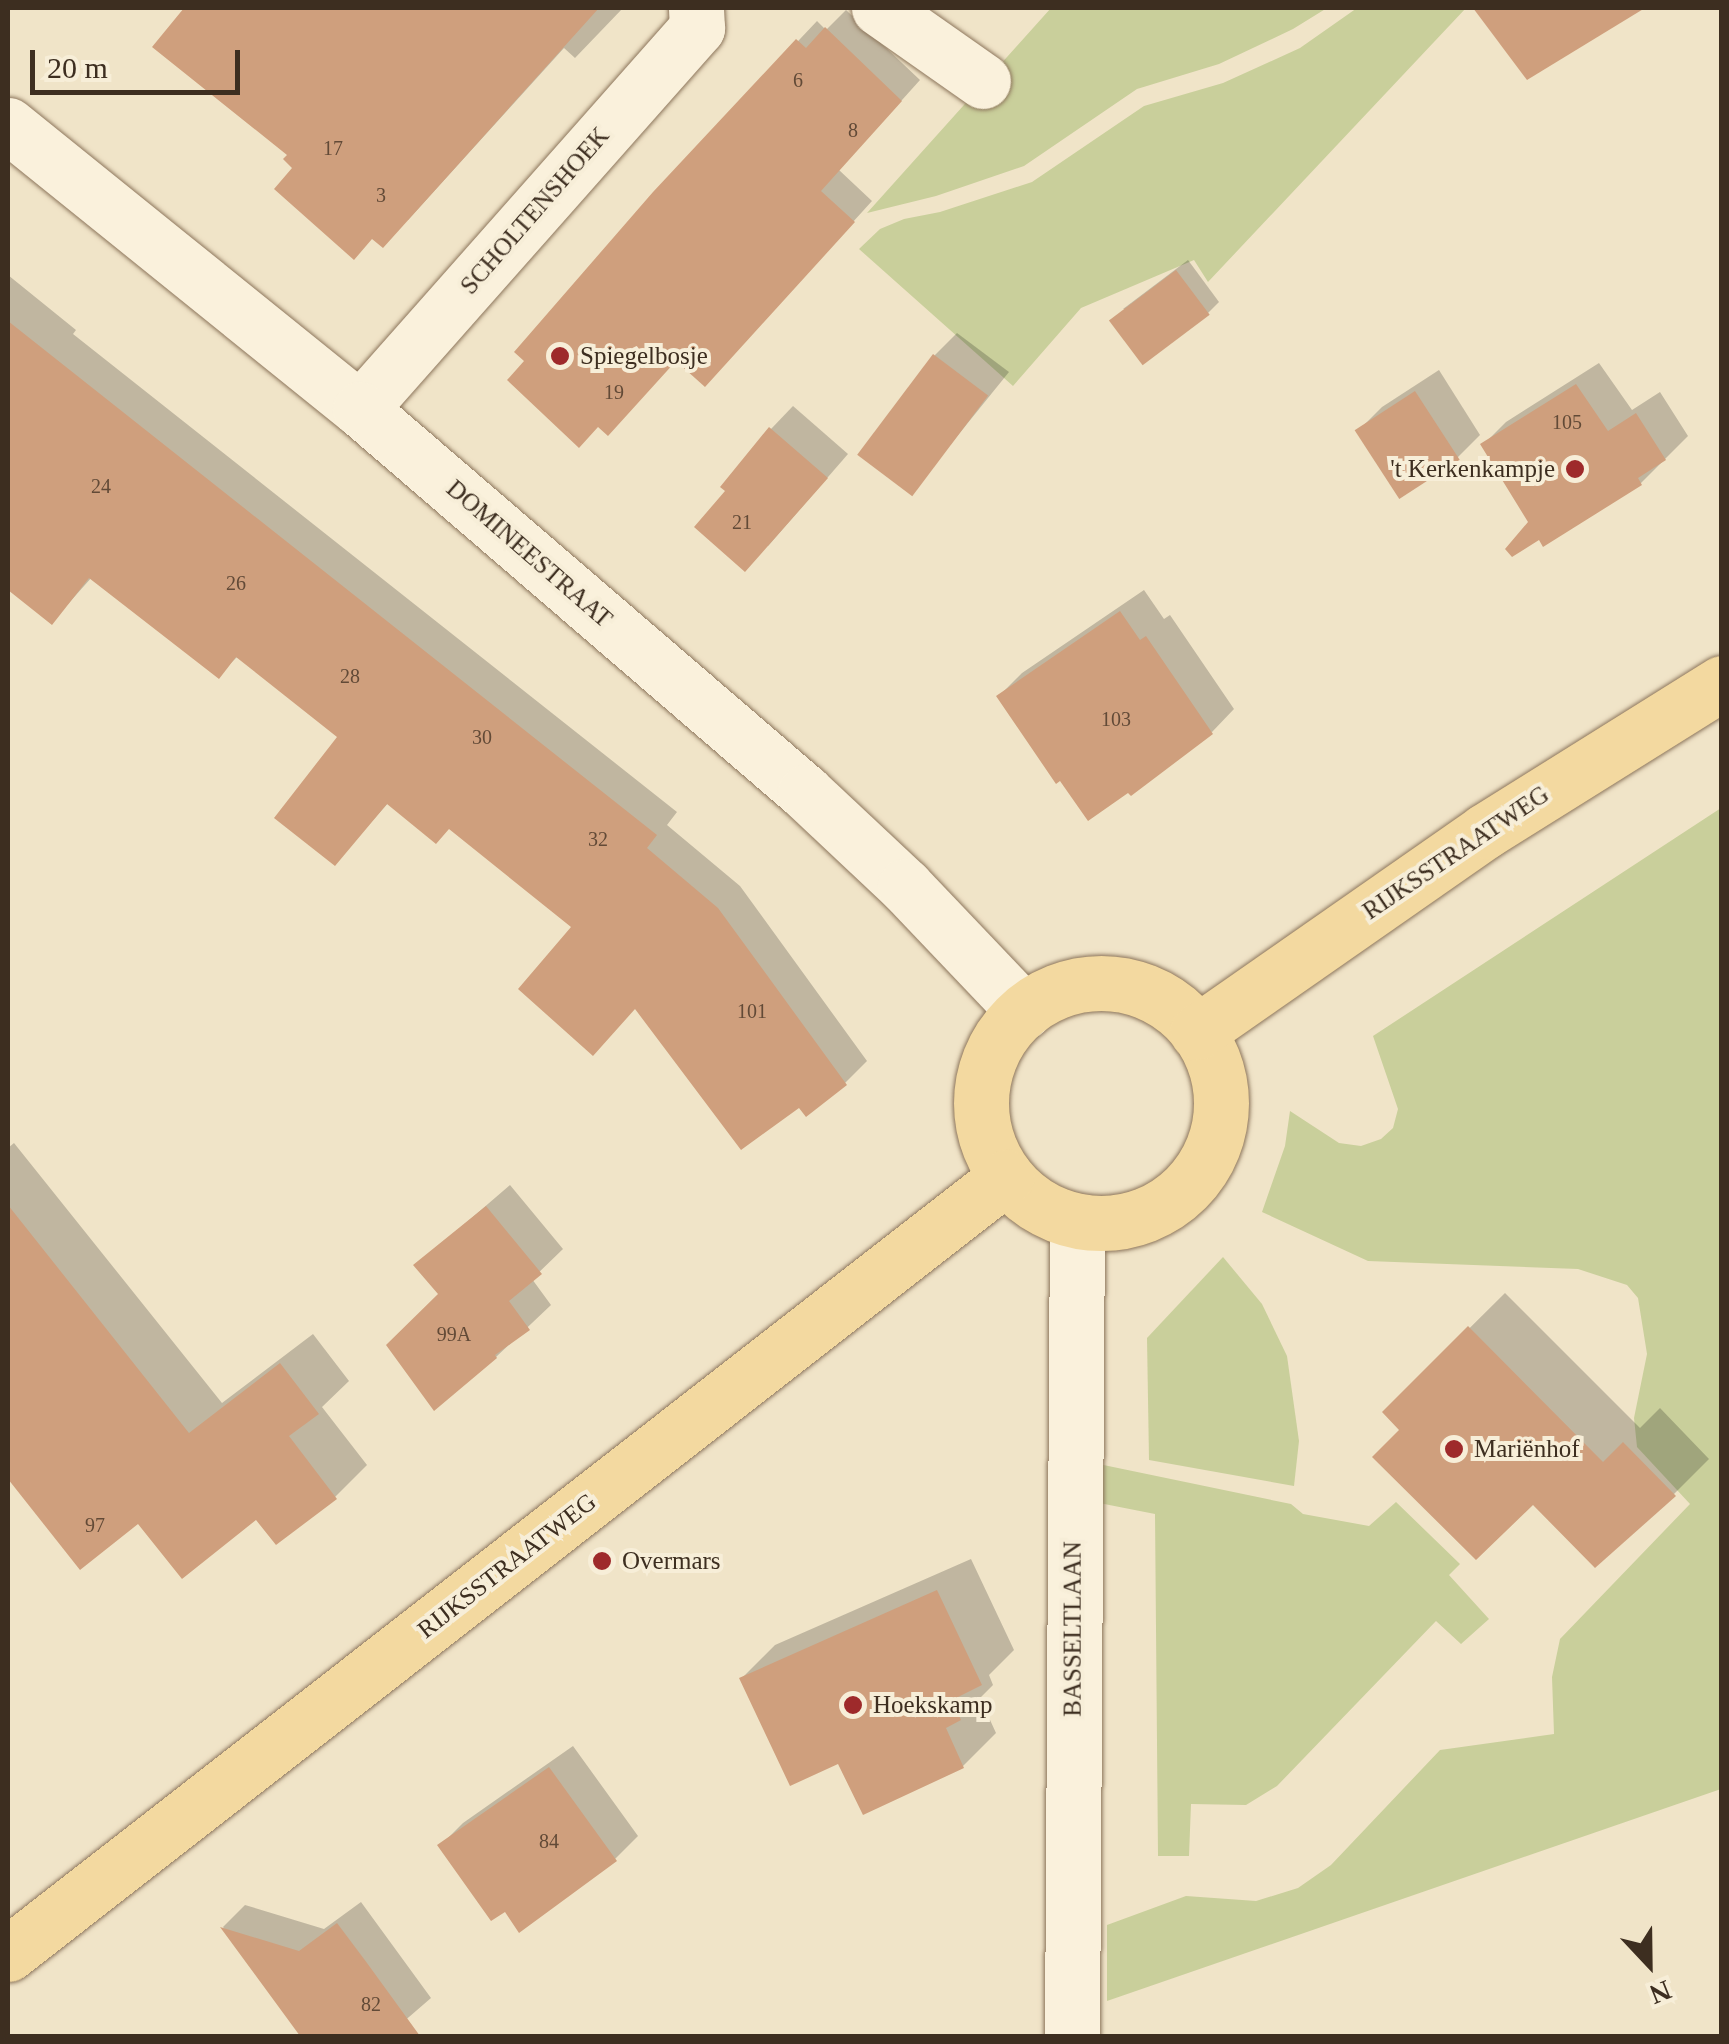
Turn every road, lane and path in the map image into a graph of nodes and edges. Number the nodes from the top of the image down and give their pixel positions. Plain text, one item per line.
1 (696, 8) edge
2 (879, 8) edge
3 (984, 82) dead end
4 (8, 126) edge
5 (360, 409) junction
6 (1722, 683) edge
7 (1024, 1011) junction
8 (1197, 1032) junction
9 (1006, 1177) junction
10 (1077, 1221) junction
11 (8, 1954) edge
12 (1072, 2036) edge

1 - 5 street, SCHOLTENSHOEK
2 - 3 street
4 - 5 street, DOMINEESTRAAT
5 - 7 street, DOMINEESTRAAT
6 - 8 main road, RIJKSSTRAATWEG
7 - 8 main road
7 - 9 main road
8 - 10 main road
9 - 10 main road
9 - 11 main road, RIJKSSTRAATWEG
10 - 12 street, BASSELTLAAN

